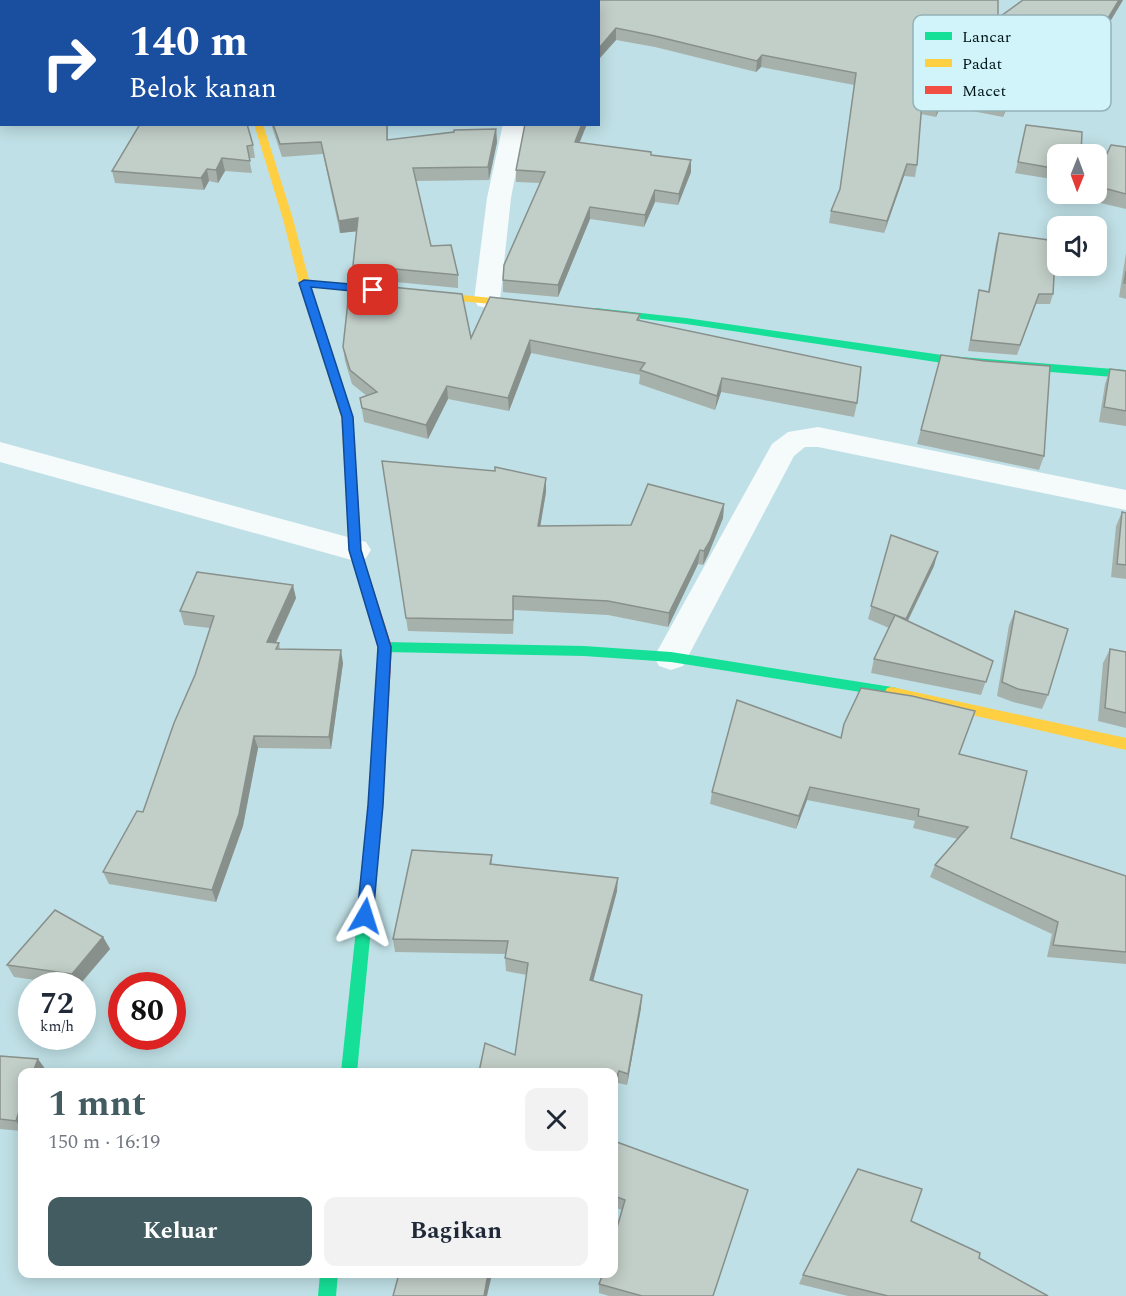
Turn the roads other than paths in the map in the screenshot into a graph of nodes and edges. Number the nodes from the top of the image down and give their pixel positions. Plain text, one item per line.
1 (259, 126) edge
2 (514, 126) edge
3 (304, 283) junction
4 (487, 300) junction
5 (551, 306) edge
6 (583, 310) edge
7 (1126, 374) edge
8 (0, 452) edge
9 (1126, 500) edge
10 (355, 550) junction
11 (385, 647) junction
12 (671, 657) junction
13 (1126, 744) edge
14 (349, 1068) edge
15 (329, 1278) edge
16 (327, 1296) edge

1 - 3 main road
2 - 4 street
3 - 4 main road
3 - 10 main road
4 - 5 main road
6 - 7 main road
8 - 10 street
9 - 12 street
10 - 11 main road
11 - 12 main road
11 - 14 main road
12 - 13 main road
15 - 16 main road

